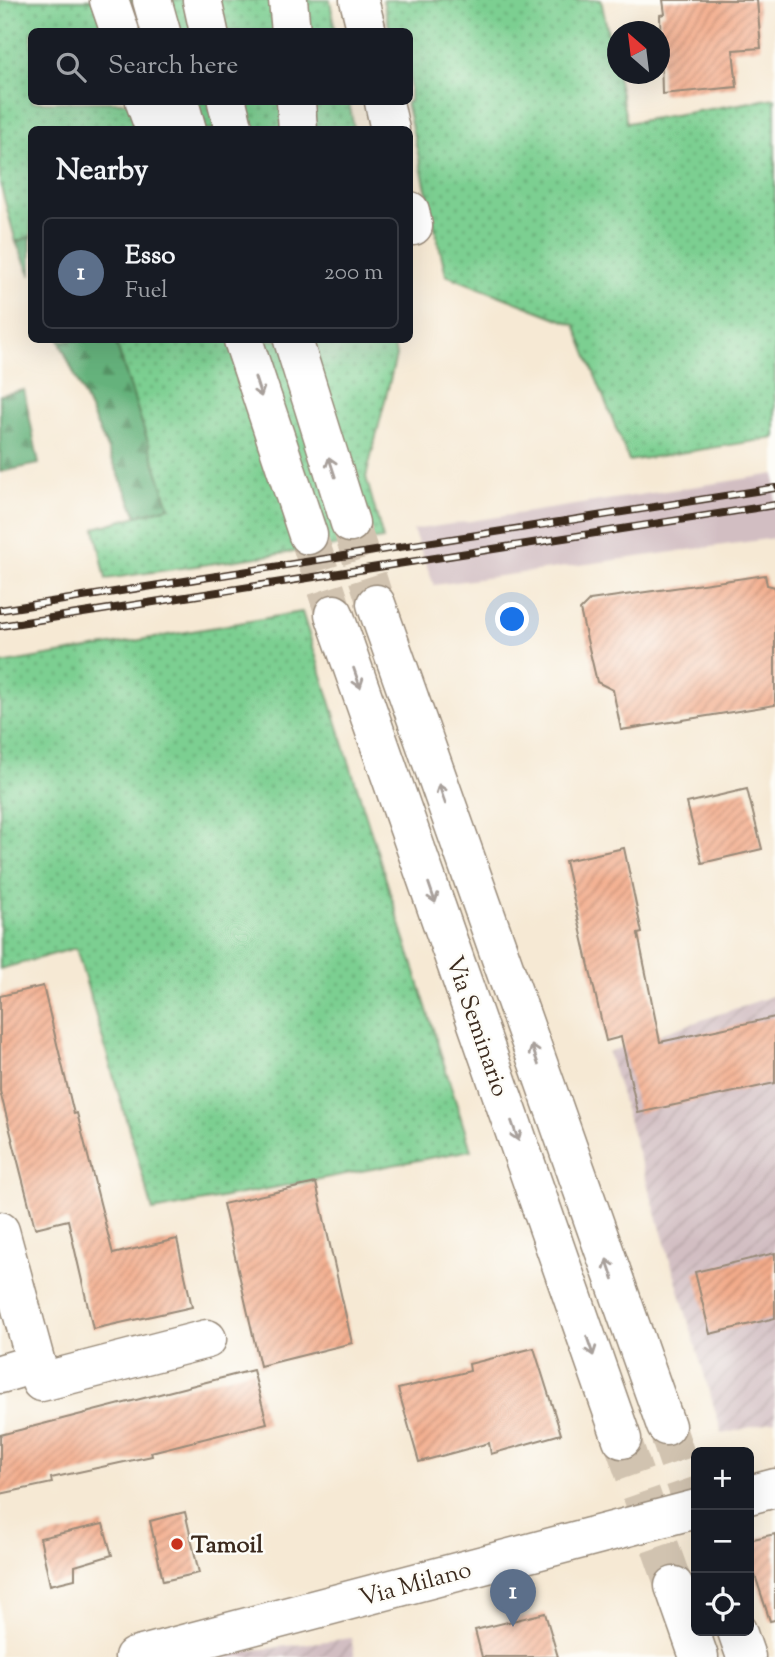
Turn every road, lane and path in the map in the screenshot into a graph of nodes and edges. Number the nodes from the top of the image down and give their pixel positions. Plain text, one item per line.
1 (109, 0) edge
2 (152, 0) edge
3 (202, 0) edge
4 (288, 0) edge
5 (359, 0) edge
6 (119, 28) edge
7 (160, 28) edge
8 (208, 28) edge
9 (290, 28) edge
10 (366, 28) edge
11 (146, 105) edge
12 (181, 105) edge
13 (228, 105) edge
14 (296, 105) edge
15 (384, 105) edge
16 (154, 126) edge
17 (186, 126) edge
18 (233, 126) edge
19 (298, 126) edge
20 (389, 126) edge
21 (243, 343) edge
22 (294, 343) edge
23 (310, 343) edge
24 (314, 411) junction
25 (350, 523) tunnel mouth
26 (308, 535) tunnel mouth
27 (376, 604) tunnel mouth
28 (334, 614) tunnel mouth
29 (0, 1231) edge
30 (207, 1339) dead end
31 (17, 1369) edge
32 (666, 1426) tunnel mouth
33 (622, 1439) tunnel mouth
34 (775, 1488) edge
35 (754, 1494) edge
36 (692, 1510) edge
37 (674, 1586) tunnel mouth
38 (739, 1636) edge
39 (134, 1657) edge
40 (699, 1657) edge
41 (746, 1657) edge

1 - 6 main road
2 - 7 main road
3 - 8 main road
4 - 9 main road
5 - 10 main road
11 - 16 main road
12 - 17 main road
13 - 18 main road
14 - 19 main road
15 - 20 main road
21 -> 26 main road
22 - 24 main road
23 - 24 main road
25 -> 24 main road
32 -> 27 main road, Via Seminario
28 -> 33 main road, Via Seminario
29 - 31 main road
30 - 31 main road
34 - 35 main road
36 - 39 main road, Via Milano
37 - 40 main road
38 - 41 main road

